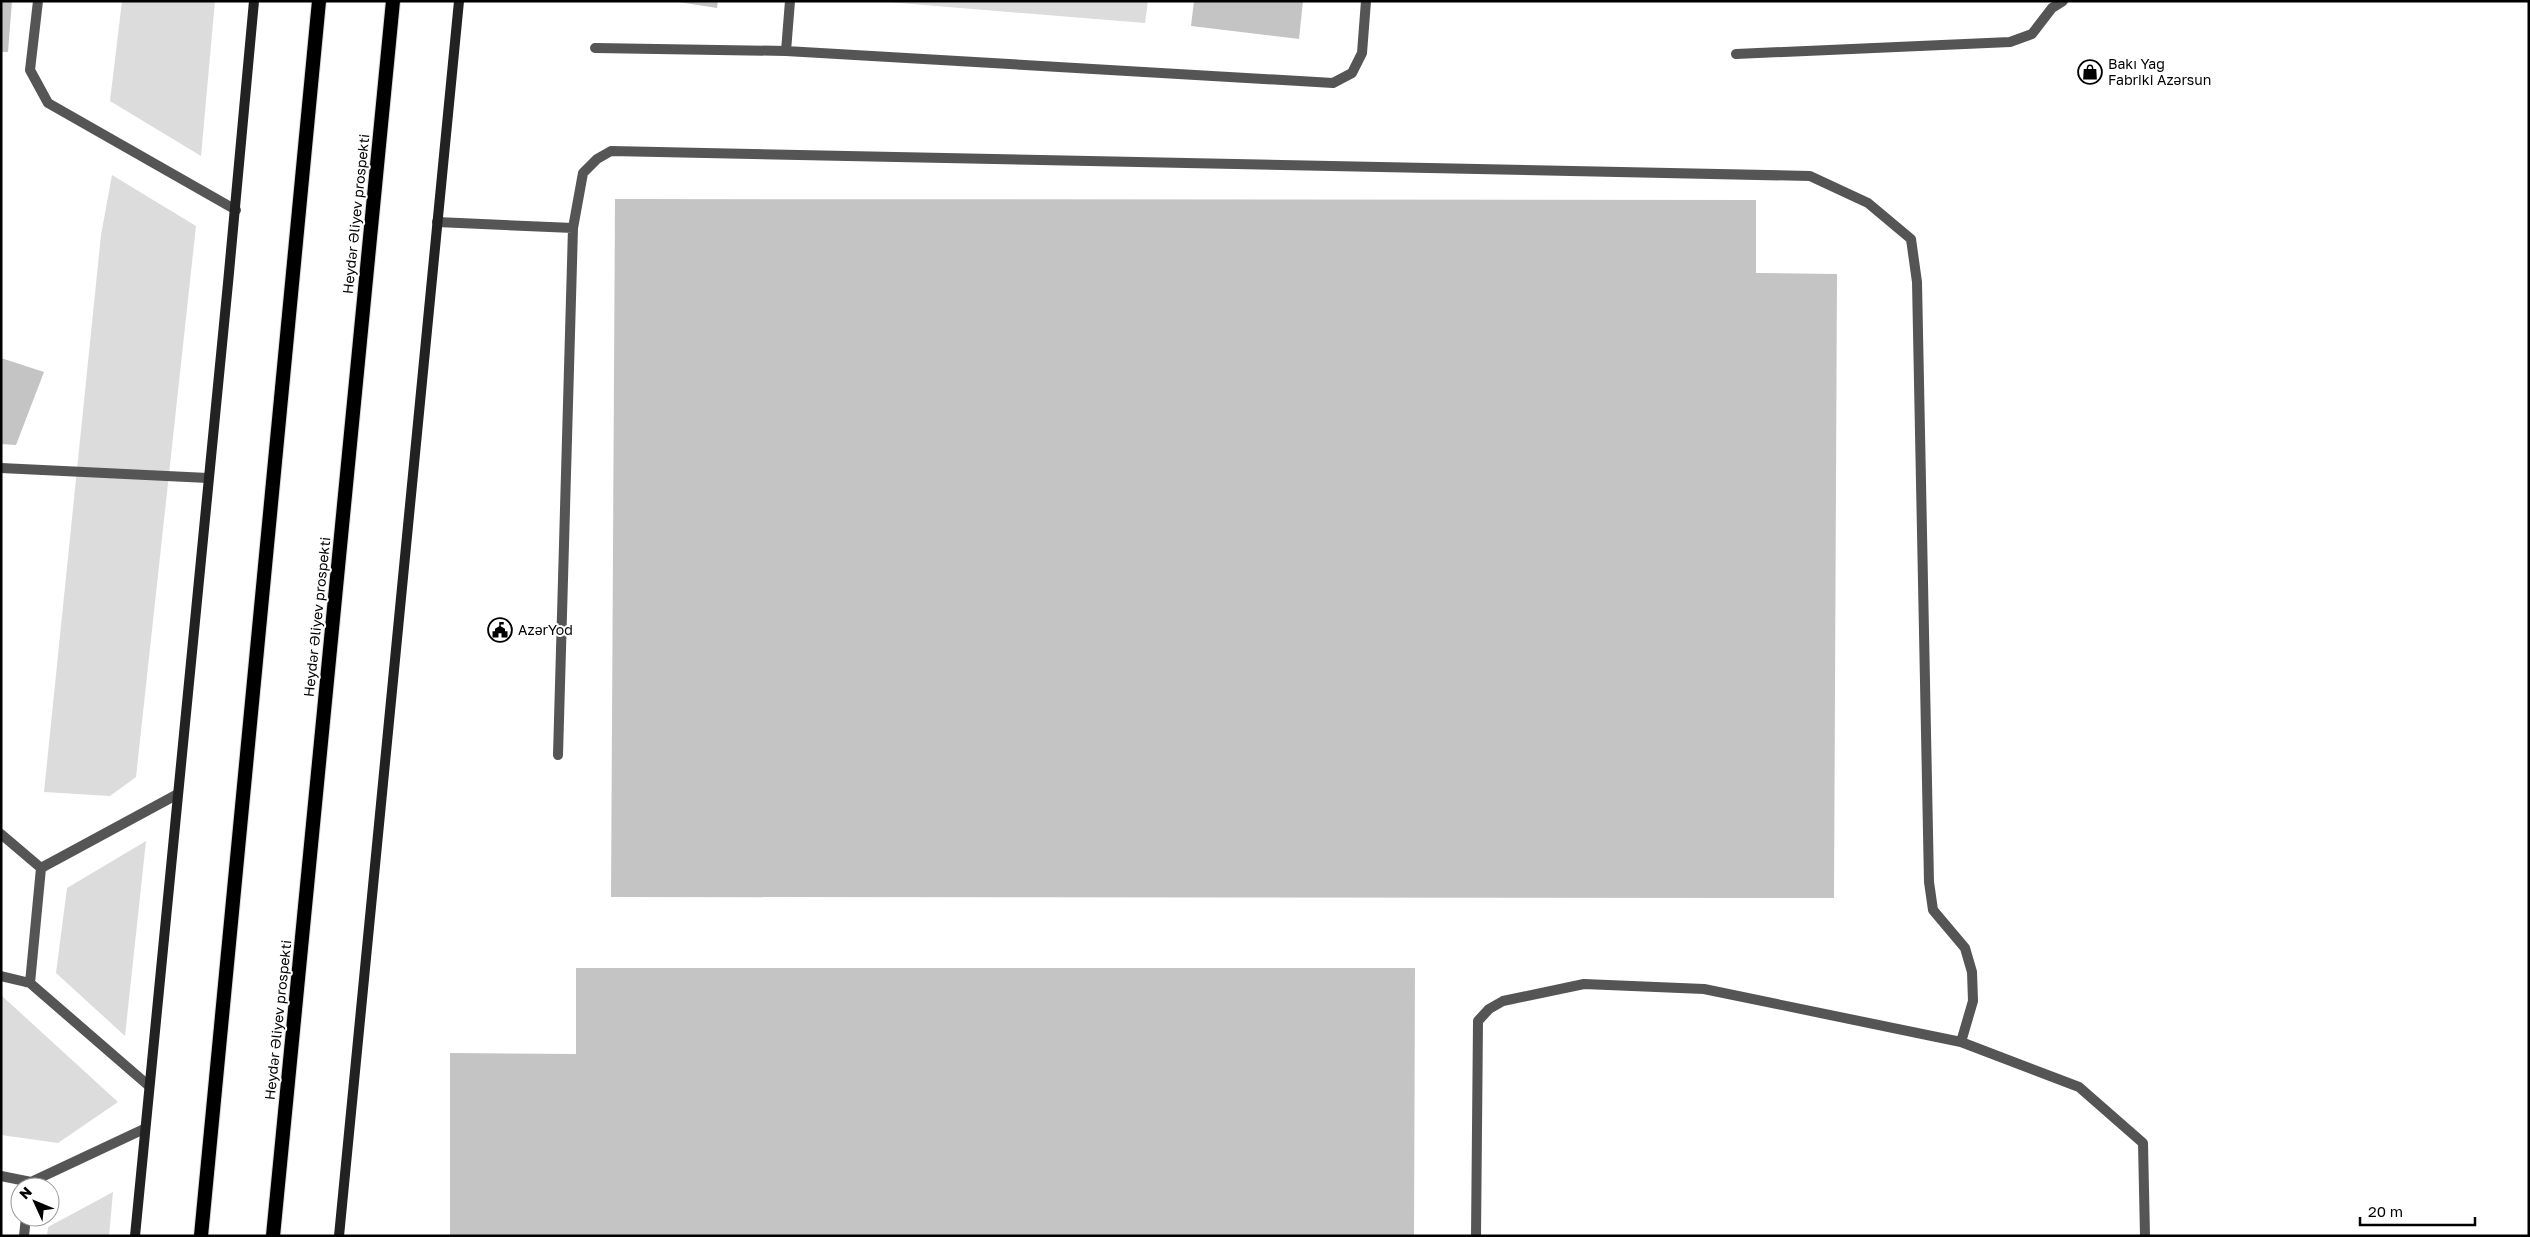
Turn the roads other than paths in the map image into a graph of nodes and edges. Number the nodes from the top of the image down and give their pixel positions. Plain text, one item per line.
1 (38, 1) edge
2 (254, 1) edge
3 (319, 1) edge
4 (392, 1) edge
5 (459, 1) edge
6 (790, 1) edge
7 (1366, 1) edge
8 (2063, 1) edge
9 (595, 48) dead end
10 (786, 51) junction
11 (1736, 54) dead end
12 (236, 210) junction
13 (437, 222) junction
14 (573, 228) junction
15 (1, 468) edge
16 (208, 478) junction
17 (558, 755) dead end
18 (176, 795) junction
19 (1, 834) edge
20 (41, 868) junction
21 (1, 976) edge
22 (30, 983) junction
23 (1961, 1042) junction
24 (149, 1086) junction
25 (144, 1129) junction
26 (45, 1177) edge
27 (135, 1236) edge
28 (201, 1236) edge
29 (273, 1236) edge
30 (338, 1236) edge
31 (1476, 1236) edge
32 (2145, 1236) edge

1 - 12 lane
2 - 12 main road
3 - 28 highway
4 - 29 highway, Heydər Əliyev prospekti
5 - 13 main road
6 - 10 lane
7 - 10 lane
8 - 11 lane
9 - 10 lane
12 - 16 main road
13 - 14 lane
13 - 30 main road
14 - 17 lane
14 - 23 lane
15 - 16 lane
16 - 18 main road
18 - 20 lane
18 - 24 main road
19 - 20 lane
20 - 22 lane
21 - 22 lane
22 - 24 lane
23 - 31 lane
23 - 32 lane
24 - 25 main road
25 - 26 lane
25 - 27 main road

